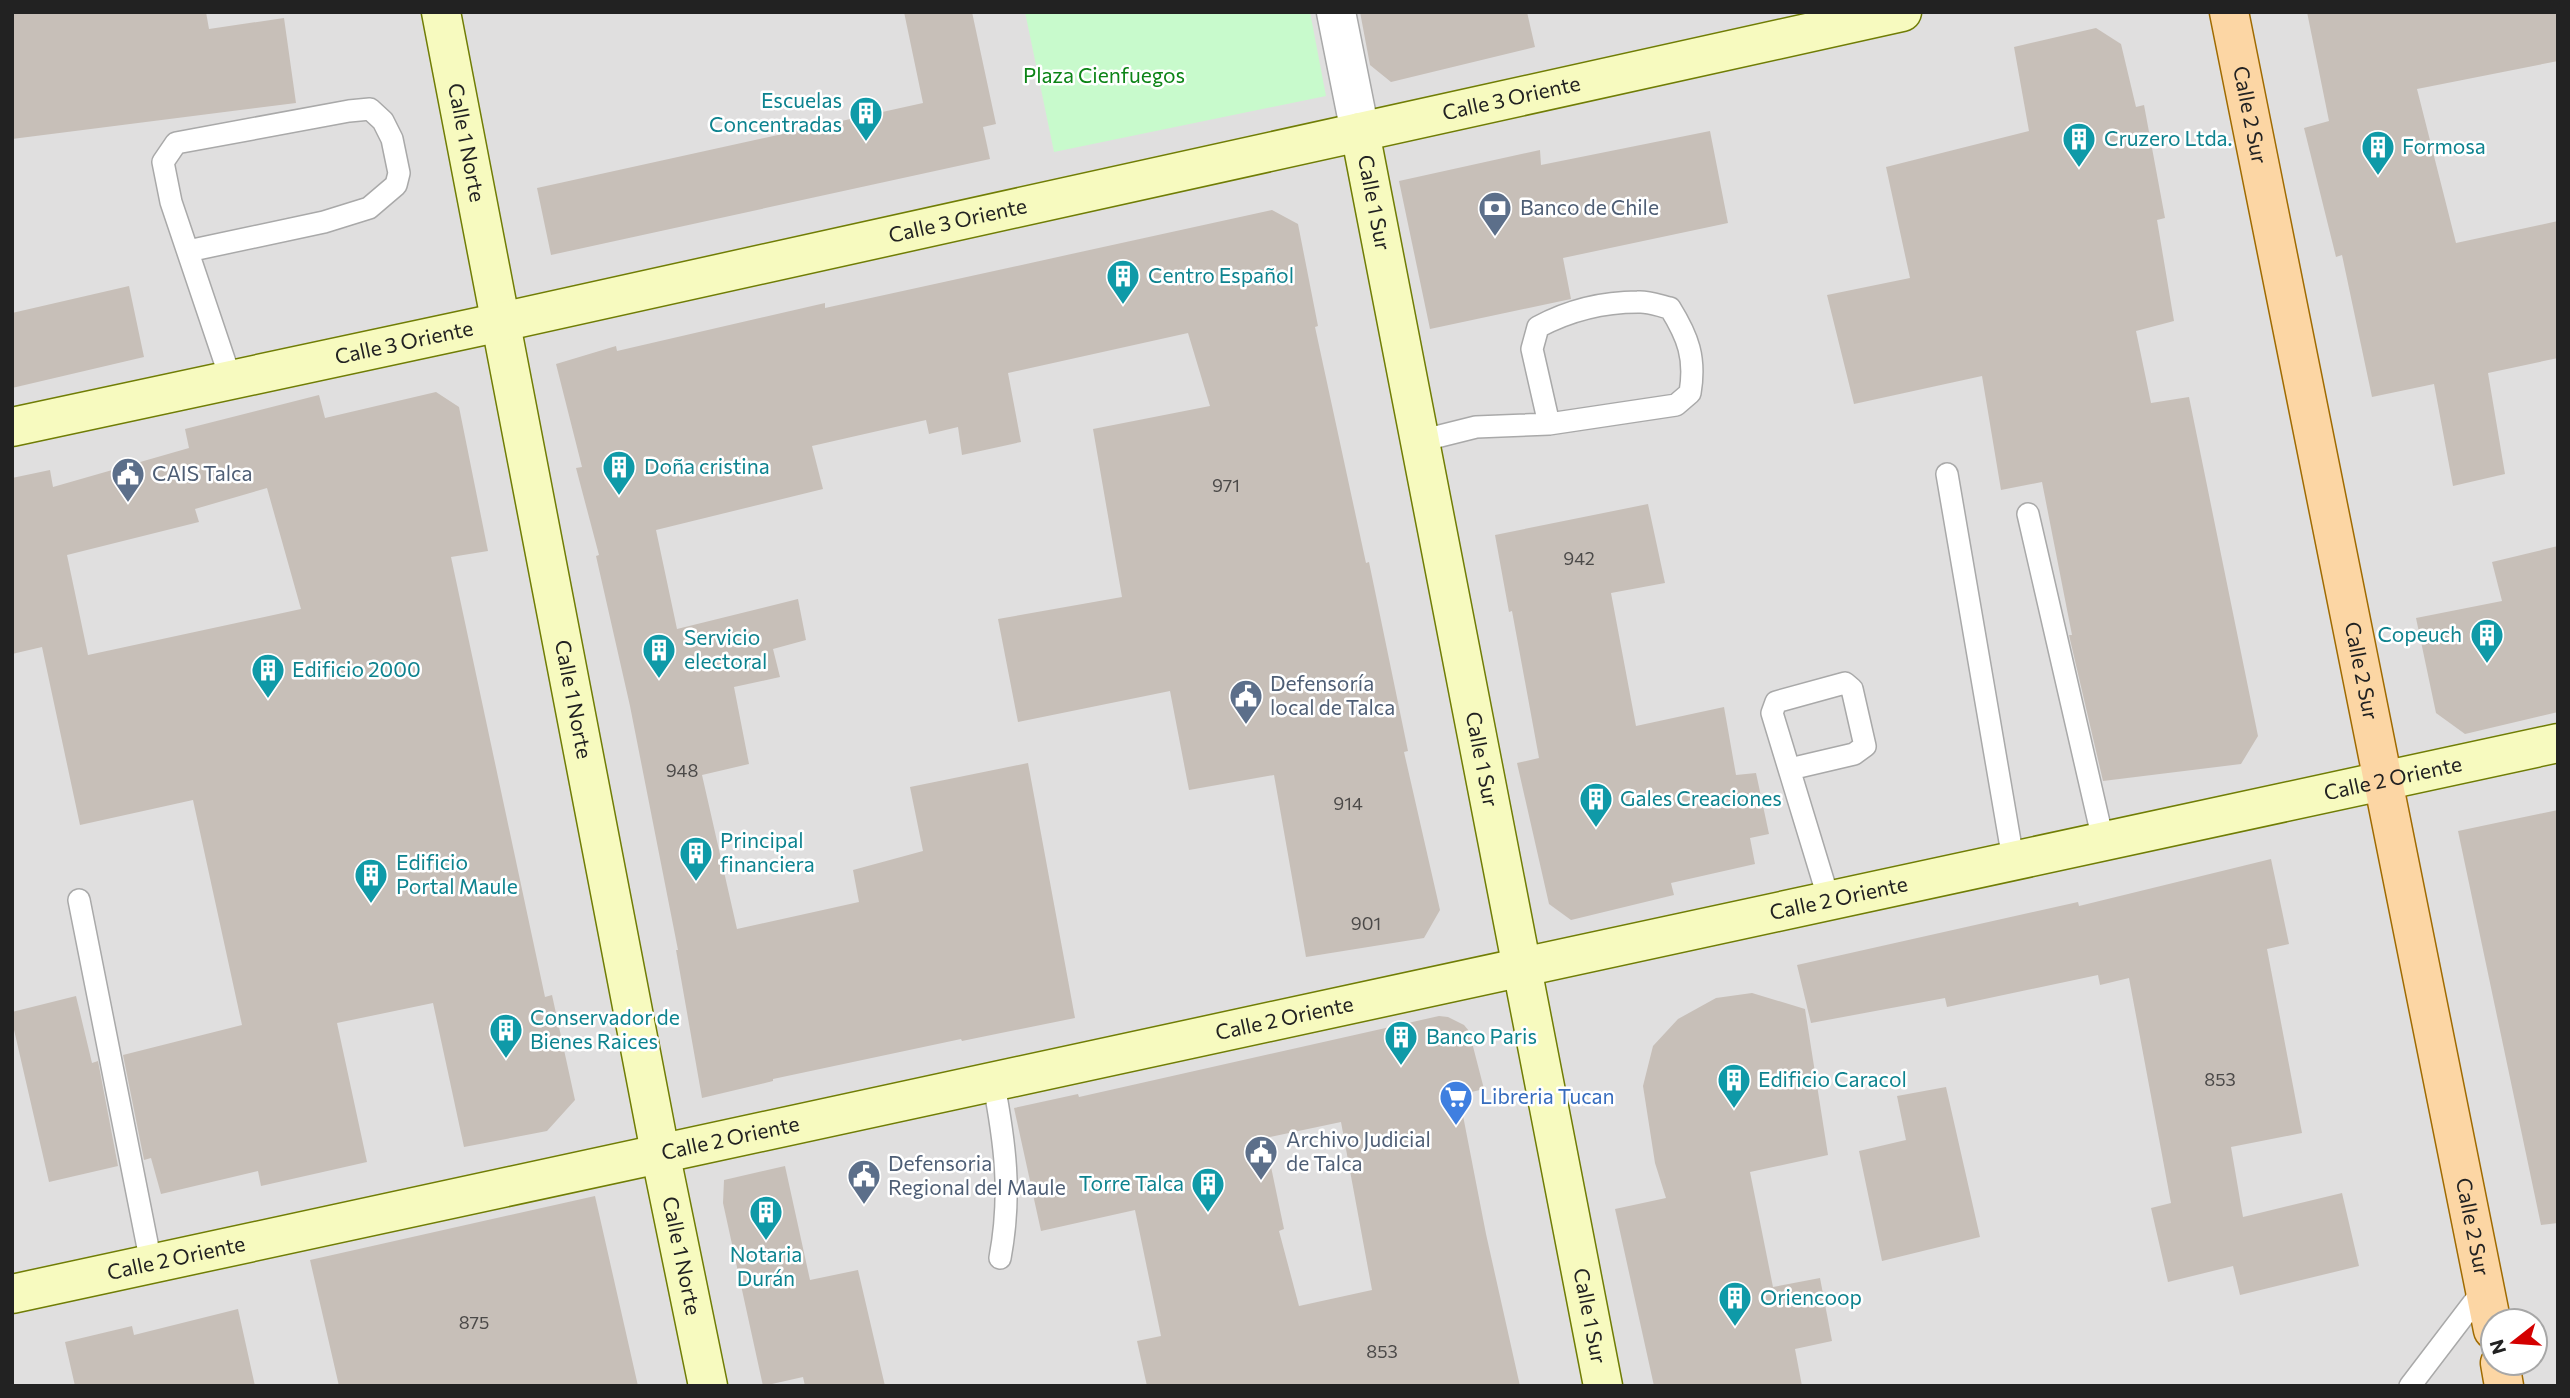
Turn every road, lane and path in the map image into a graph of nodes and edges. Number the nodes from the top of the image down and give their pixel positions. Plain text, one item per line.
1 (441, 12) edge
2 (1336, 12) edge
3 (1902, 12) edge
4 (2229, 12) edge
5 (1360, 132) junction
6 (188, 251) junction
7 (500, 322) junction
8 (231, 380) junction
9 (1549, 424) junction
10 (12, 427) edge
11 (1420, 440) junction
12 (1947, 474) dead end
13 (2028, 514) dead end
14 (2558, 743) edge
15 (1790, 769) junction
16 (2381, 781) junction
17 (2103, 840) junction
18 (2013, 859) junction
19 (79, 900) dead end
20 (1829, 900) junction
21 (1522, 967) junction
22 (993, 1080) junction
23 (660, 1152) junction
24 (1000, 1258) dead end
25 (151, 1263) junction
26 (2484, 1289) junction
27 (12, 1294) edge
28 (2488, 1307) edge
29 (708, 1386) edge
30 (1603, 1386) edge
31 (2410, 1386) edge

1 - 7 street, Calle 1 Norte
2 - 5 street
3 - 5 street, Calle 3 Oriente
4 - 16 main road, Calle 2 Sur
5 - 7 street, Calle 3 Oriente
5 - 11 street, Calle 1 Sur
6 - 6 lane
6 - 8 lane
7 - 8 street, Calle 3 Oriente
7 - 23 street, Calle 1 Norte
8 - 10 street, Calle 3 Oriente
9 - 9 lane
9 - 11 lane
11 - 21 street, Calle 1 Sur
12 - 18 lane
13 - 17 lane
14 - 16 street, Calle 2 Oriente
15 - 15 lane
15 - 20 lane
16 - 17 street, Calle 2 Oriente
16 - 26 main road, Calle 2 Sur
17 - 18 street, Calle 2 Oriente
18 - 20 street, Calle 2 Oriente
19 - 25 lane
20 - 21 street, Calle 2 Oriente
21 - 22 street, Calle 2 Oriente
21 - 30 street, Calle 1 Sur
22 - 23 street, Calle 2 Oriente
22 - 24 lane
23 - 25 street, Calle 2 Oriente
23 - 29 street, Calle 1 Norte
25 - 27 street, Calle 2 Oriente
26 - 28 main road, Calle 2 Sur
26 - 31 lane

